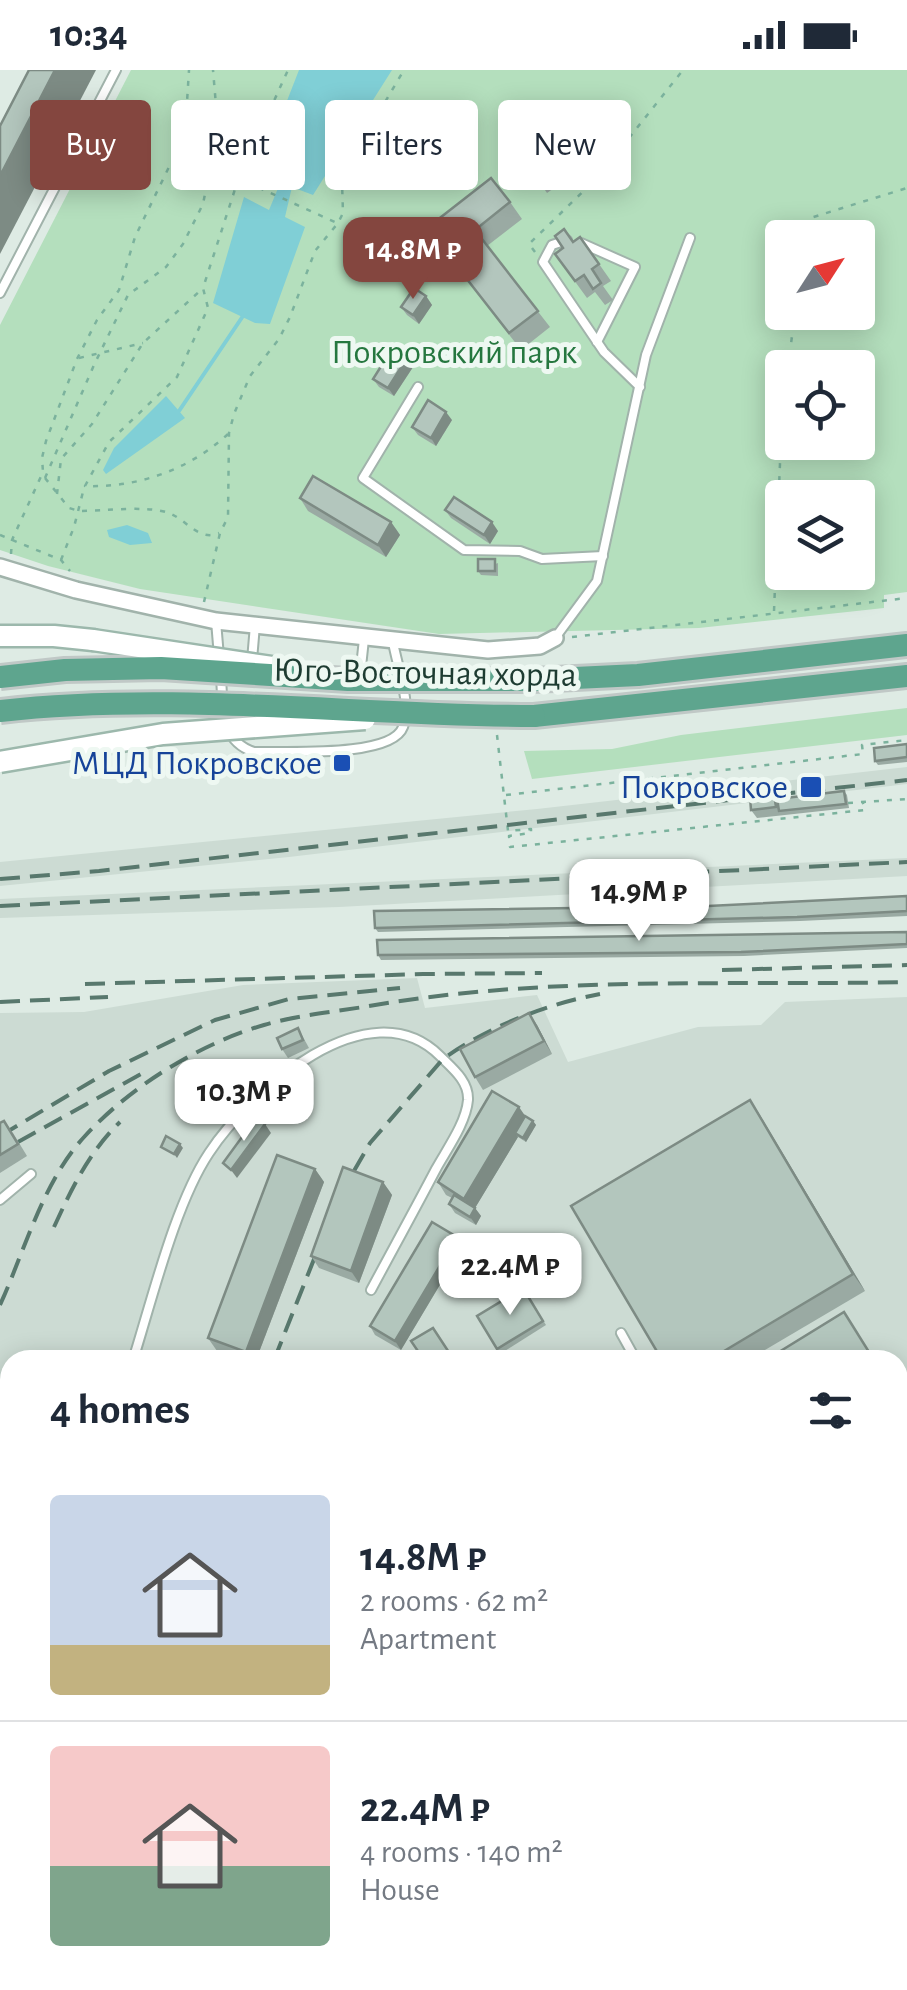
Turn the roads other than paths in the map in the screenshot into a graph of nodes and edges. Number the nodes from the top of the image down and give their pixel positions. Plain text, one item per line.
1 (116, 70) edge
2 (690, 238) dead end
3 (0, 294) edge
4 (596, 342) junction
5 (640, 387) junction
6 (418, 388) dead end
7 (603, 556) junction
8 (0, 567) edge
9 (216, 622) junction
10 (254, 625) junction
11 (0, 636) edge
12 (555, 638) joint
13 (364, 639) junction
14 (392, 642) junction
15 (907, 645) edge
16 (907, 676) edge
17 (0, 677) edge
18 (348, 680) junction
19 (0, 711) edge
20 (429, 716) junction
21 (0, 762) edge
22 (31, 1174) dead end
23 (0, 1200) edge
24 (371, 1290) dead end
25 (621, 1333) dead end
26 (135, 1350) edge
27 (630, 1350) edge

1 - 3 lane
2 - 5 lane
4 - 4 lane
4 - 5 lane
5 - 7 lane
6 - 7 lane
7 - 12 lane
8 - 9 street
9 - 10 street
9 - 14 lane
10 - 13 street
10 - 13 lane
11 - 18 main road, bridge
12 - 14 street
13 - 14 street
15 - 18 main road, Юго-Восточная хорда, bridge
16 - 20 main road, Юго-Восточная хорда, bridge
17 - 18 main road, Юго-Восточная хорда, bridge
19 - 20 main road, Юго-Восточная хорда, bridge
20 - 21 main road, bridge
22 - 23 lane
24 - 26 lane
25 - 27 lane

